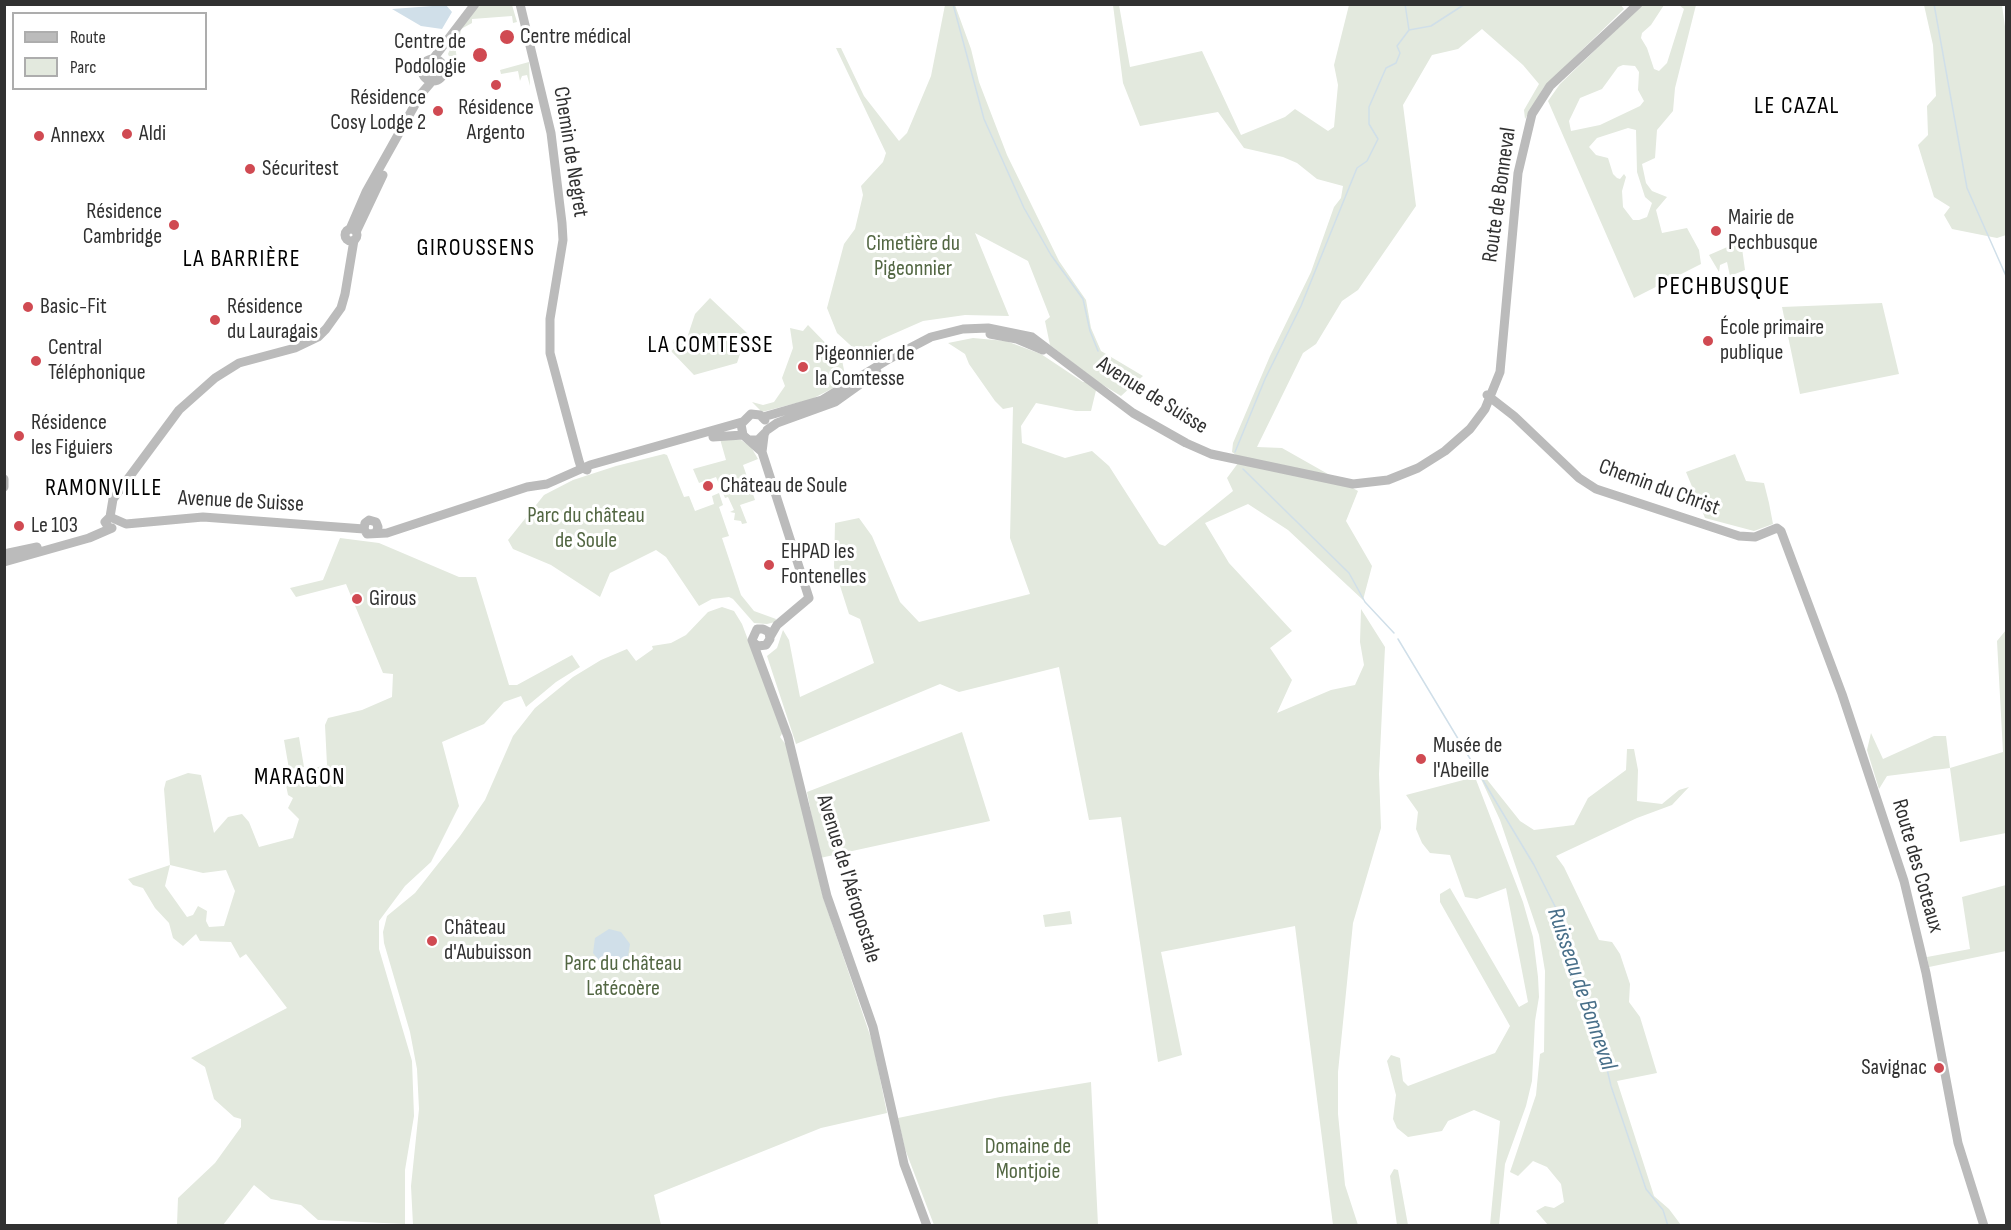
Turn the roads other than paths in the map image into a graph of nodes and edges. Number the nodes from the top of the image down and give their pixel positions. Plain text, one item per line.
1 (475, 4) edge
2 (520, 4) edge
3 (1638, 4) edge
4 (437, 61) junction
5 (429, 78) junction
6 (1072, 368) junction
7 (1488, 396) junction
8 (763, 417) junction
9 (742, 422) junction
10 (765, 433) junction
11 (747, 437) junction
12 (762, 452) junction
13 (1211, 454) joint
14 (586, 467) junction
15 (4, 479) edge
16 (4, 487) edge
17 (110, 522) junction
18 (1777, 528) joint
19 (4, 554) edge
20 (4, 562) edge
21 (766, 637) junction
22 (754, 643) junction
23 (759, 658) junction
24 (927, 1226) edge
25 (1984, 1226) edge

1 - 4 street
2 - 14 street, Chemin de Negret
3 - 7 street, Route de Bonneval
4 - 5 street
4 - 5 street
5 - 17 street
6 - 8 street, Avenue de Suisse
6 - 10 street, Avenue de Suisse
6 - 13 street, Avenue de Suisse
7 - 13 street, Route de Bonneval
7 - 18 street, Chemin du Christ
8 - 9 street, Avenue de Suisse
8 - 10 street
9 - 11 street
9 - 14 street, Avenue de Suisse
10 - 11 street, Avenue de Suisse
10 - 12 street
11 - 12 street
11 - 14 street, Avenue de Suisse
12 - 21 street
14 - 17 street, Avenue de Suisse
15 - 16 street
17 - 19 street
17 - 20 street, Avenue de Suisse
18 - 25 street, Route des Coteaux
21 - 22 street
21 - 22 street
21 - 23 street
22 - 23 street, Avenue de l'Aéropostale
23 - 24 street, Avenue de l'Aéropostale

